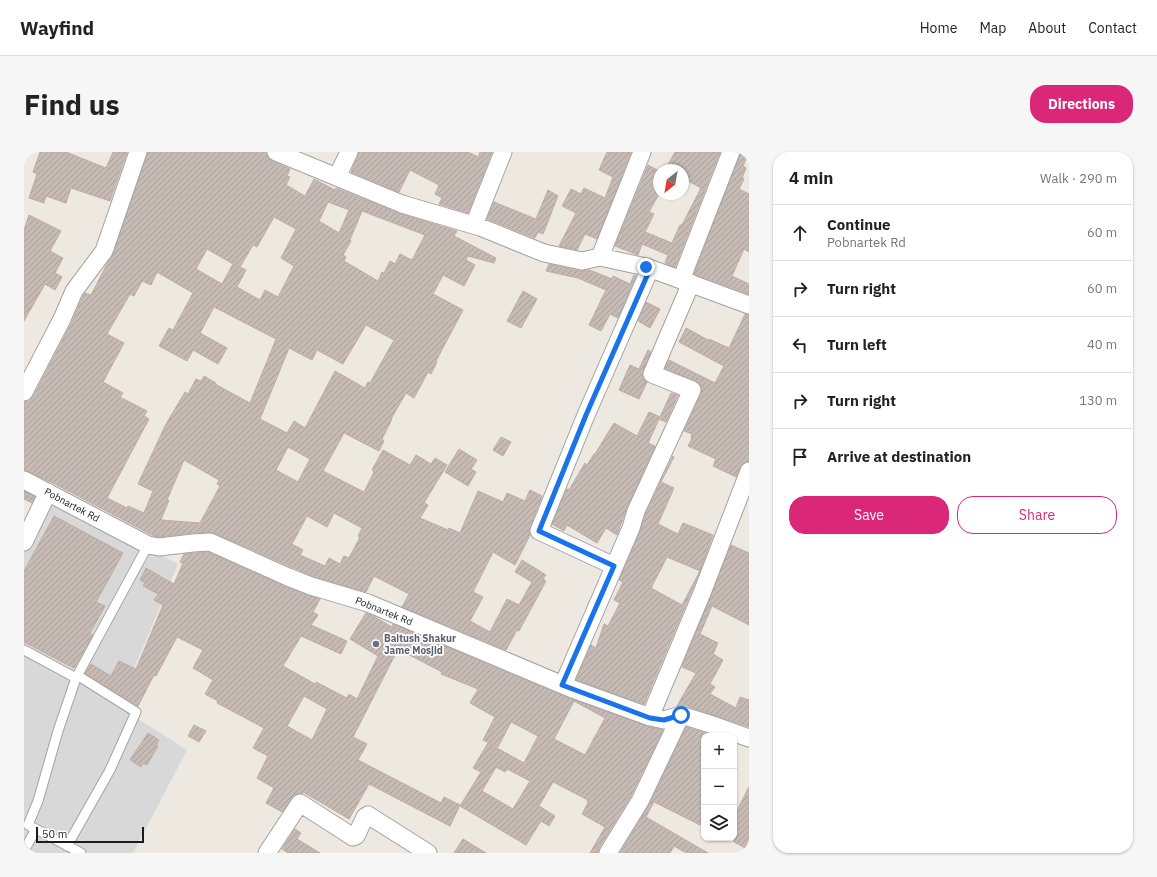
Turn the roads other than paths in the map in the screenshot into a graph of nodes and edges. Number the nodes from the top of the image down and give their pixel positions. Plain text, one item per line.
1 (138, 152) edge
2 (276, 152) edge
3 (350, 152) edge
4 (503, 152) edge
5 (642, 152) edge
6 (731, 152) edge
7 (337, 177) junction
8 (474, 225) junction
9 (600, 257) junction
10 (650, 269) junction
11 (686, 281) junction
12 (749, 305) edge
13 (24, 392) edge
14 (749, 471) edge
15 (24, 480) edge
16 (48, 492) junction
17 (24, 542) edge
18 (148, 545) junction
19 (614, 566) junction
20 (24, 650) edge
21 (77, 677) junction
22 (562, 685) junction
23 (681, 715) junction
24 (650, 718) junction
25 (749, 738) edge
26 (29, 826) edge
27 (68, 846) junction
28 (24, 851) edge
29 (81, 853) edge
30 (267, 853) edge
31 (428, 853) edge
32 (608, 853) edge

1 - 13 street
2 - 7 street
3 - 7 street
4 - 8 street
5 - 9 street
6 - 11 street
7 - 8 street
8 - 9 street
9 - 10 street
10 - 11 street
10 - 19 street
11 - 12 street
11 - 19 street
14 - 24 street
15 - 16 street, Pobnartek Rd
16 - 17 street
16 - 18 street, Pobnartek Rd
18 - 21 lane
18 - 22 street, Pobnartek Rd
19 - 22 street
20 - 21 lane
21 - 26 lane
21 - 27 lane
22 - 24 street, Pobnartek Rd
23 - 24 street, Pobnartek Rd
23 - 25 street
23 - 32 street
26 - 27 lane
26 - 28 lane
27 - 29 lane
30 - 31 street

